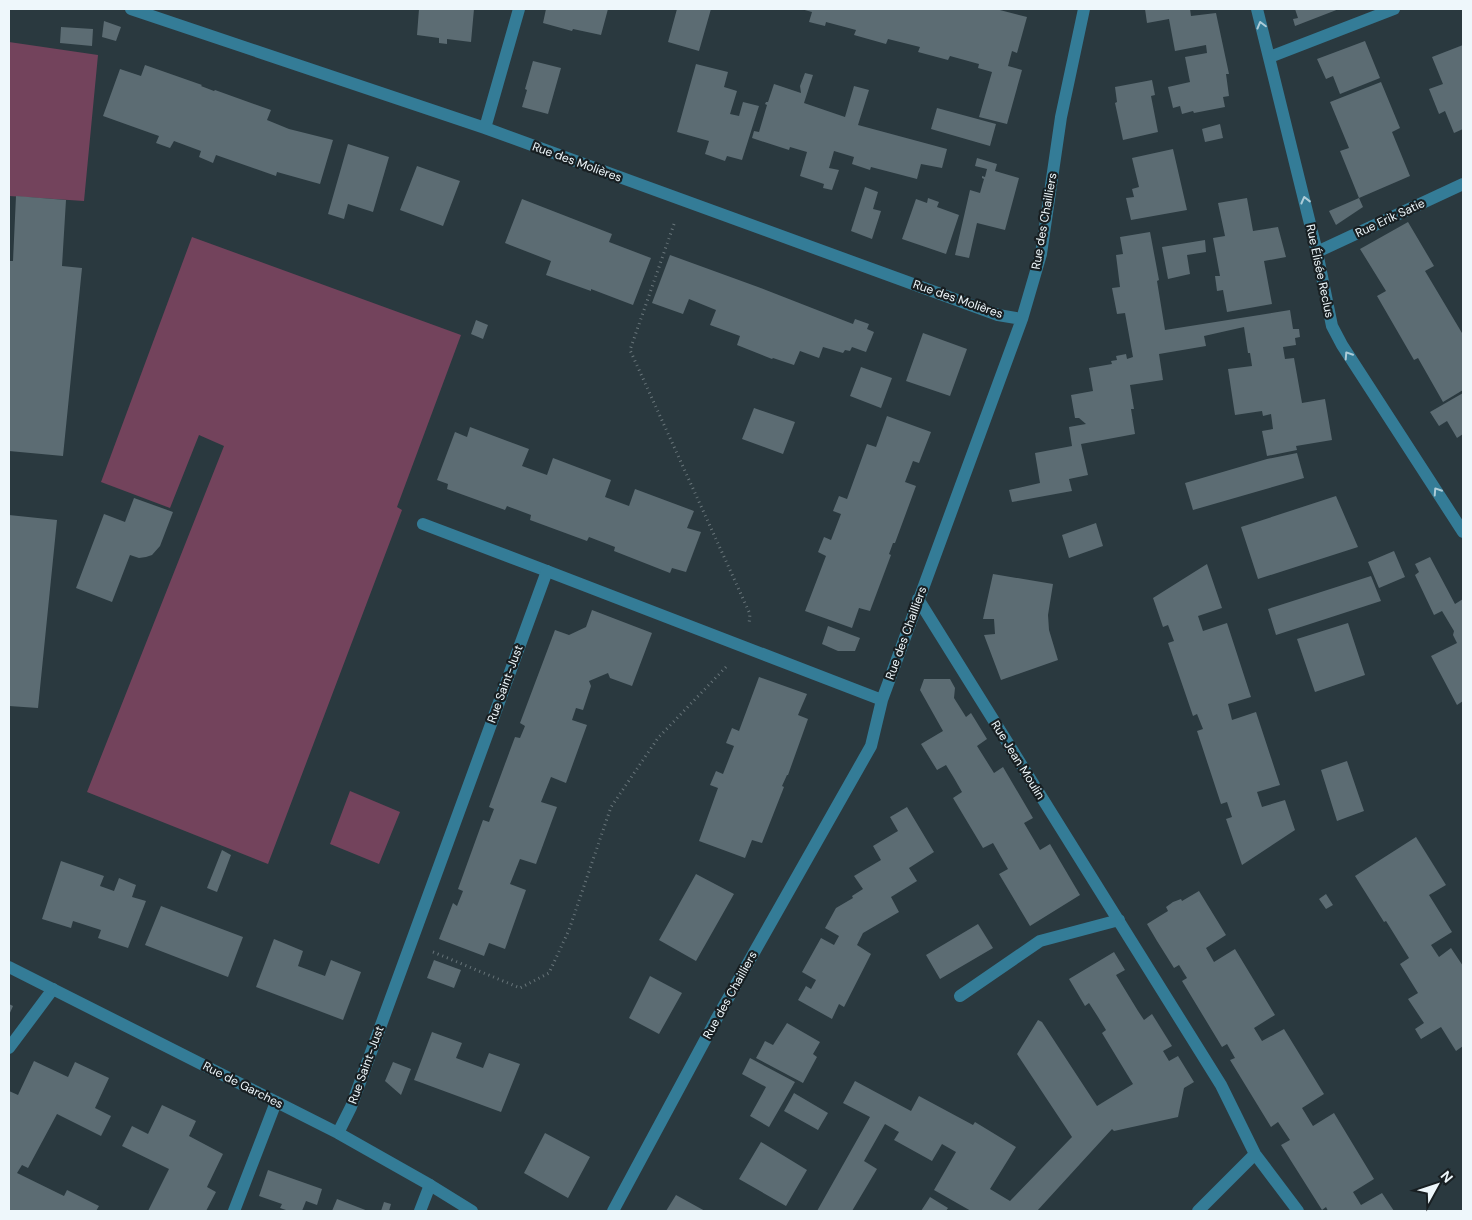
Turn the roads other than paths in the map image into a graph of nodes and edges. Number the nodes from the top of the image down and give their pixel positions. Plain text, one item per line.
1 (131, 9) edge
2 (518, 9) edge
3 (1084, 9) edge
4 (1257, 9) edge
5 (1394, 9) edge
6 (1270, 57) junction
7 (485, 128) junction
8 (1463, 184) edge
9 (1317, 252) junction
10 (1022, 319) junction
11 (423, 524) dead end
12 (1463, 532) edge
13 (547, 572) junction
14 (918, 598) junction
15 (882, 700) junction
16 (1119, 920) junction
17 (9, 967) edge
18 (53, 989) junction
19 (960, 996) dead end
20 (9, 1048) edge
21 (276, 1102) junction
22 (338, 1133) junction
23 (1255, 1154) junction
24 (430, 1185) junction
25 (234, 1211) edge
26 (420, 1211) edge
27 (472, 1211) edge
28 (613, 1211) edge
29 (1198, 1211) edge
30 (1298, 1211) edge

1 - 7 street, Rue des Molières
2 - 7 street
3 - 10 street, Rue des Chailliers
6 -> 4 street, Rue Élisée Reclus
5 - 6 street
9 -> 6 street, Rue Élisée Reclus
7 - 10 street, Rue des Molières
8 - 9 street, Rue Erik Satie
12 -> 9 street, Rue Élisée Reclus
10 - 14 street, Rue des Chailliers
11 - 13 street
13 - 15 street
13 - 22 street, Rue Saint-Just
14 - 15 street, Rue des Chailliers
14 - 16 street, Rue Jean Moulin
15 - 28 street, Rue des Chailliers
16 - 19 street
16 - 23 street, Rue Jean Moulin
17 - 18 street, Rue de Garches
18 - 20 street
18 - 21 street, Rue de Garches
21 - 22 street, Rue de Garches
21 - 25 street
22 - 24 street, Rue de Garches
23 - 29 street
23 - 30 street, Rue Jean Moulin
24 - 26 street
24 - 27 street, Rue de Garches

